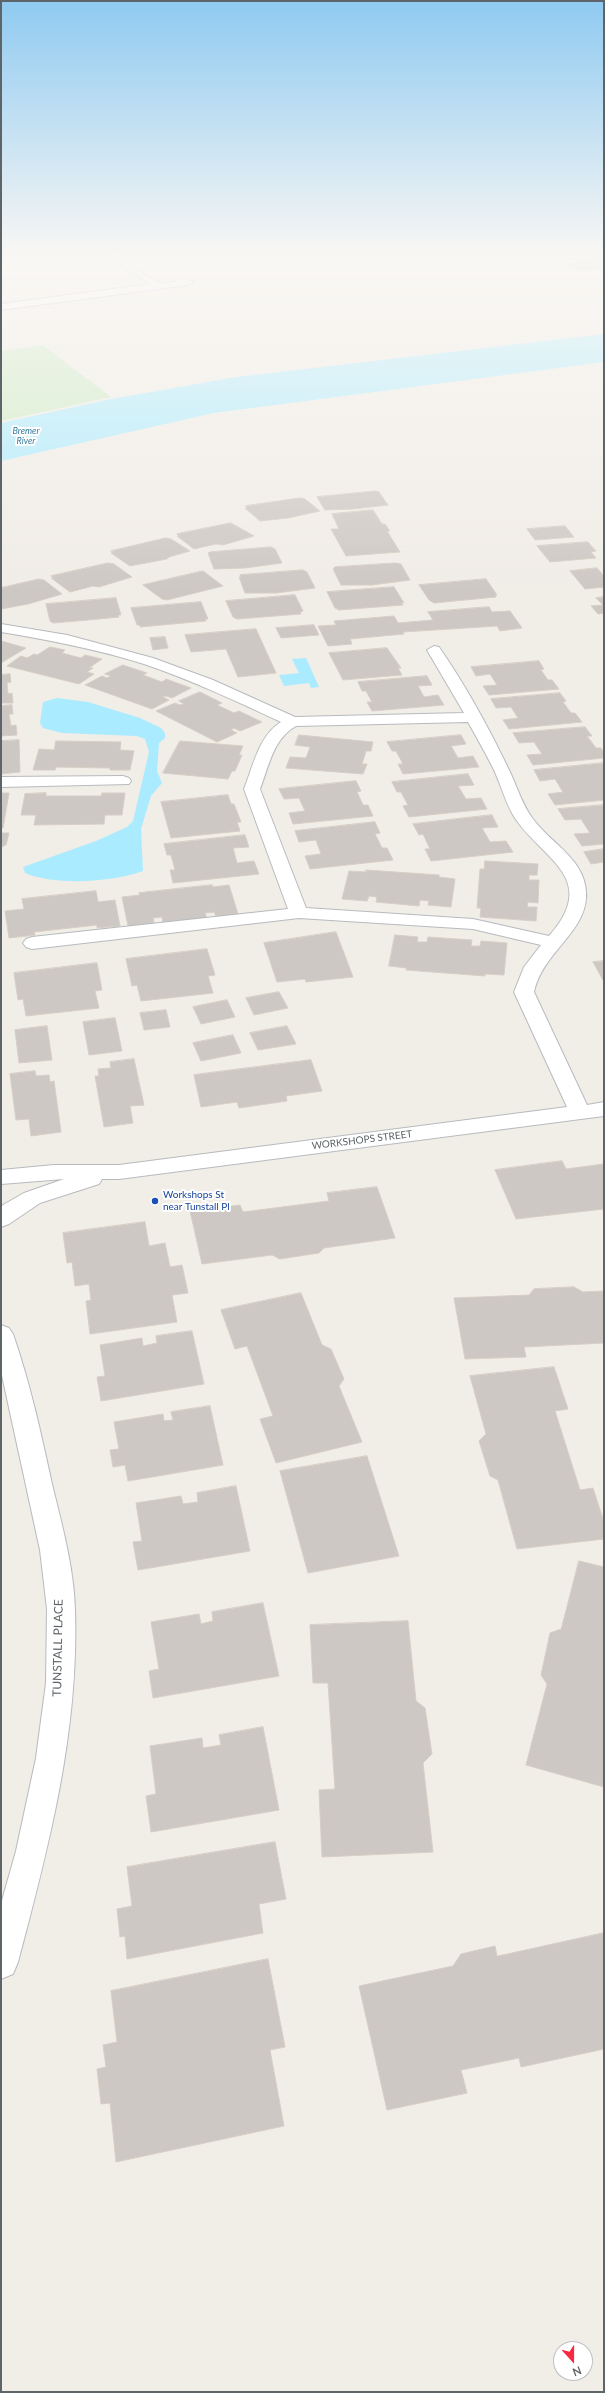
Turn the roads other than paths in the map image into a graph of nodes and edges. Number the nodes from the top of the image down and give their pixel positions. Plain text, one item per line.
1 (1, 628) edge
2 (434, 650) dead end
3 (474, 716) junction
4 (293, 722) junction
5 (124, 781) dead end
6 (1, 782) edge
7 (299, 913) junction
8 (553, 942) junction
9 (32, 943) dead end
10 (604, 1109) edge
11 (580, 1112) junction
12 (120, 1172) junction
13 (1, 1177) edge
14 (1, 1219) edge
15 (1, 1334) edge
16 (1, 1962) edge

1 - 4 street
2 - 3 street
3 - 4 street
3 - 8 street
4 - 7 street
5 - 6 street
7 - 8 street
7 - 9 street
8 - 11 street
10 - 11 street, WORKSHOPS STREET
11 - 12 street, WORKSHOPS STREET
12 - 13 street, WORKSHOPS STREET
12 - 14 street, WORKSHOPS STREET
15 - 16 street, TUNSTALL PLACE

